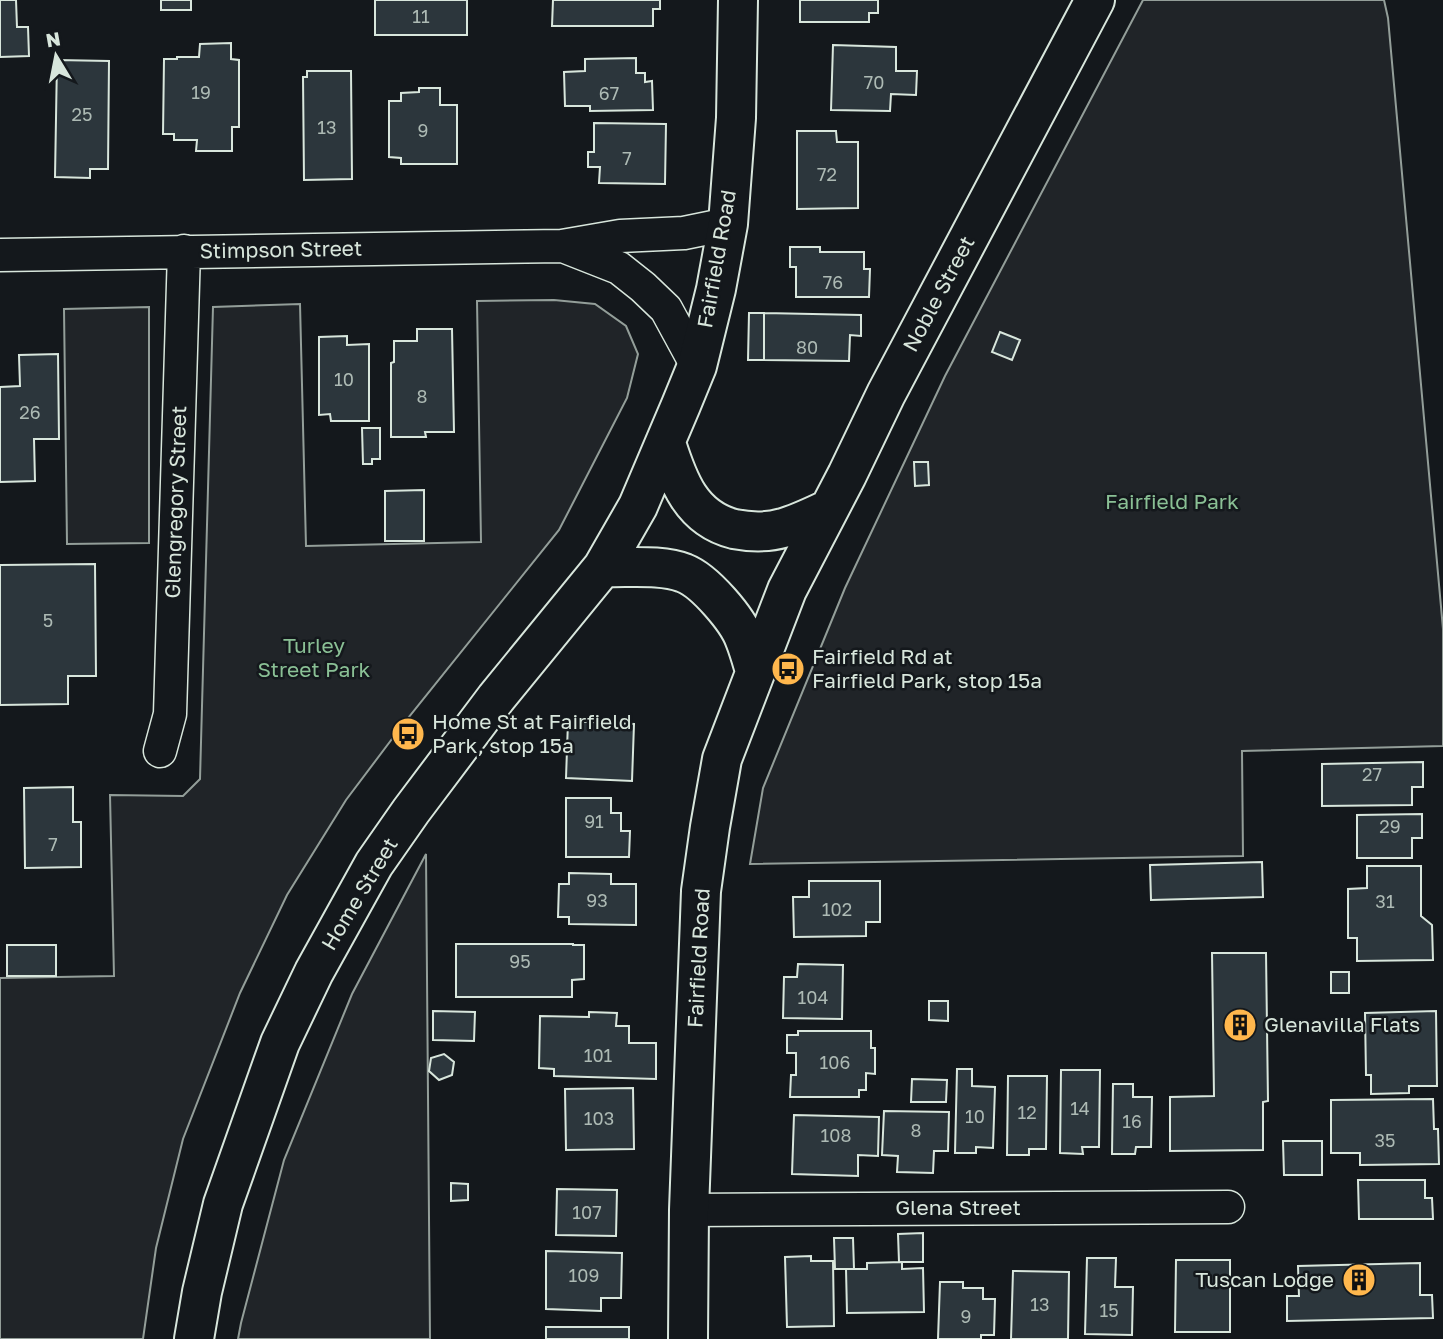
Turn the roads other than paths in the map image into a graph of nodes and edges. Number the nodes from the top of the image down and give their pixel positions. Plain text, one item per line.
1 (738, 0) edge
2 (1095, 0) edge
3 (728, 224) junction
4 (562, 246) junction
5 (184, 251) junction
6 (0, 255) edge
7 (697, 366) junction
8 (666, 443) junction
9 (638, 506) joint
10 (829, 509) junction
11 (603, 567) junction
12 (788, 590) joint
13 (755, 671) junction
14 (160, 751) dead end
15 (1228, 1207) dead end
16 (689, 1210) junction
17 (194, 1339) edge
18 (688, 1339) edge

1 - 3 main road, Fairfield Road
2 - 10 main road, Noble Street
3 - 4 street, Stimpson Street
3 - 7 main road, Fairfield Road
4 - 5 street, Stimpson Street
4 - 7 street, Stimpson Street
5 - 6 street, Stimpson Street
5 - 14 street, Glengregory Street
7 - 8 main road, Fairfield Road
8 - 9 main road, Fairfield Road
8 - 10 main road
9 - 11 main road, Home Street
10 - 12 main road, Noble Street
11 - 13 main road
11 - 17 main road, Home Street
12 - 13 main road, Fairfield Road
13 - 16 main road, Fairfield Road
15 - 16 street, Glena Street
16 - 18 main road, Fairfield Road

